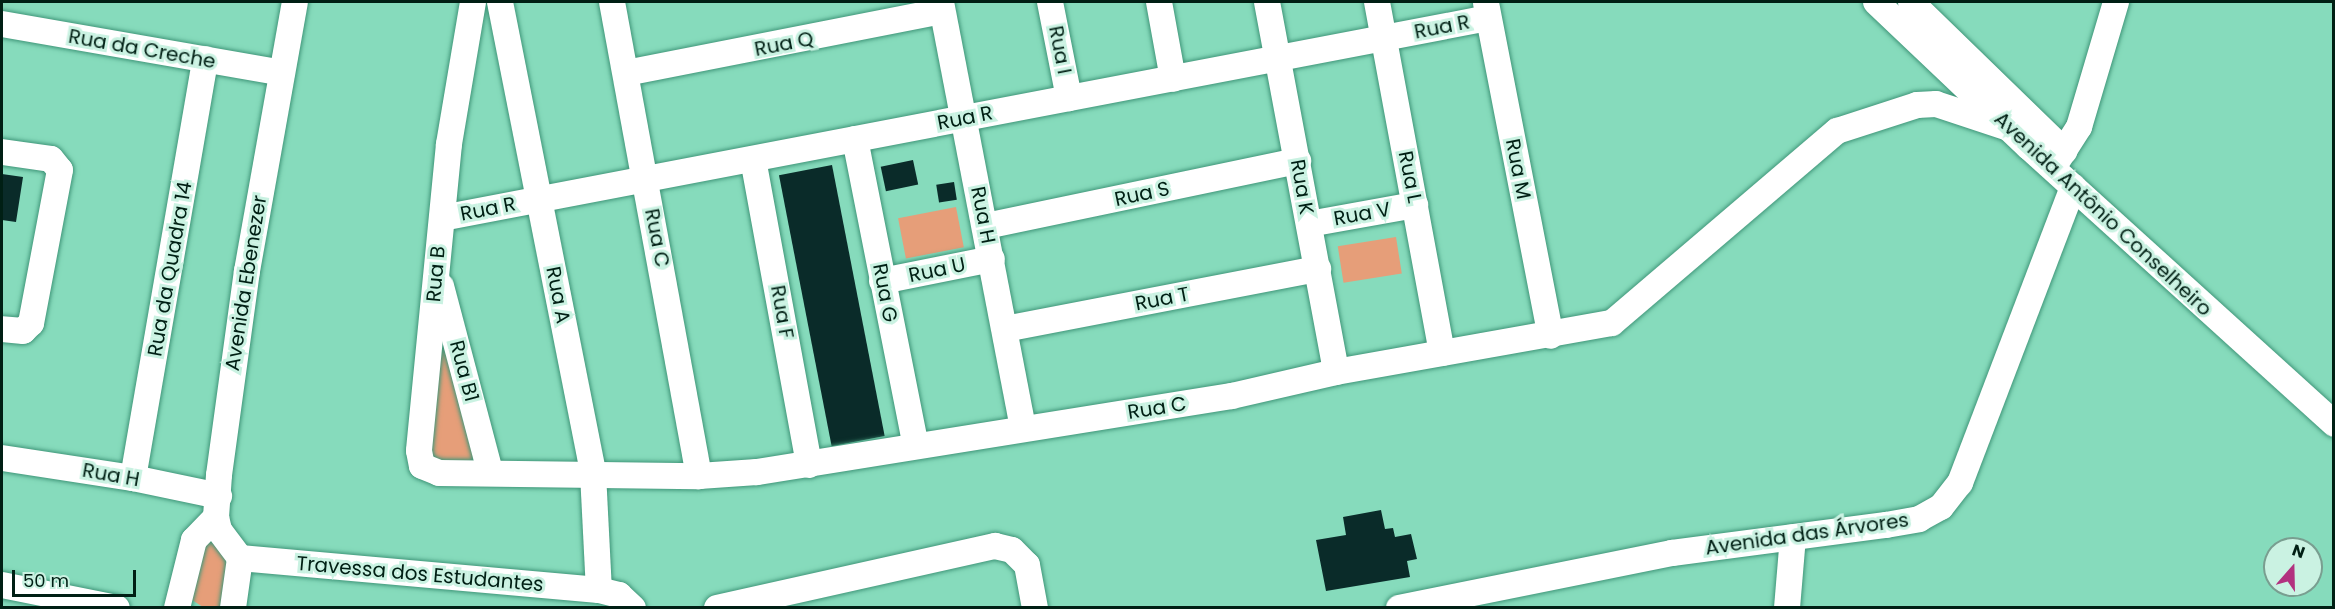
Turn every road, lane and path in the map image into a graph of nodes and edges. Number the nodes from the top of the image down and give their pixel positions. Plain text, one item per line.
1 (295, 2) edge
2 (473, 2) edge
3 (500, 2) edge
4 (612, 2) edge
5 (1050, 2) edge
6 (1159, 2) edge
7 (1267, 2) edge
8 (1377, 2) edge
9 (1876, 2) edge
10 (1911, 2) edge
11 (2116, 2) edge
12 (942, 6) edge
13 (1487, 10) edge
14 (2, 24) edge
15 (1383, 39) junction
16 (205, 59) junction
17 (1277, 59) junction
18 (282, 73) junction
19 (626, 73) junction
20 (1173, 79) junction
21 (1069, 98) junction
22 (962, 119) junction
23 (2009, 128) junction
24 (855, 139) junction
25 (2, 152) edge
26 (753, 159) junction
27 (2058, 159) junction
28 (1298, 161) junction
29 (645, 179) junction
30 (2073, 187) junction
31 (540, 199) junction
32 (1415, 205) junction
33 (442, 218) junction
34 (1309, 224) junction
35 (986, 226) junction
36 (992, 259) junction
37 (1318, 269) junction
38 (437, 271) junction
39 (882, 281) junction
40 (1005, 328) junction
41 (14, 329) edge
42 (1551, 336) junction
43 (1442, 353) junction
44 (1336, 372) junction
45 (2334, 424) edge
46 (1023, 429) junction
47 (916, 446) junction
48 (2, 458) edge
49 (809, 465) junction
50 (490, 471) junction
51 (429, 472) joint
52 (593, 473) junction
53 (699, 476) junction
54 (133, 478) junction
55 (217, 506) junction
56 (1793, 537) junction
57 (240, 558) junction
58 (2, 585) edge
59 (599, 590) junction
60 (111, 607) edge
61 (177, 608) edge
62 (233, 608) edge
63 (633, 608) edge
64 (717, 608) edge
65 (1035, 608) edge
66 (1399, 608) edge
67 (1787, 608) edge

1 - 18 street, Avenida Ebenezer
2 - 33 street, Rua B
3 - 31 street, Rua A
4 - 19 street, Rua C
5 - 21 street, Rua I
6 - 20 street
7 - 17 street, Rua K
8 - 15 street, Rua L
9 - 23 street, Avenida Antônio Conselheiro
10 - 27 street
11 - 27 street
12 - 19 street, Rua Q
12 - 22 street, Rua H
13 - 15 street, Rua R
13 - 42 street, Rua M
14 - 16 street, Rua da Creche
15 - 17 street, Rua R
15 - 32 street, Rua L
16 - 18 street, Rua da Creche
16 - 54 street, Rua da Quadra 14
17 - 20 street, Rua R
17 - 28 street, Rua K
18 - 55 street, Avenida Ebenezer
19 - 29 street, Rua C
20 - 21 street, Rua R
21 - 22 street, Rua R
22 - 24 street, Rua R
22 - 35 street, Rua H
23 - 27 street, Avenida Antônio Conselheiro
23 - 42 street, Rua C
24 - 26 street, Rua R
24 - 39 street, Rua G
25 - 41 street
26 - 29 street, Rua R
26 - 49 street, Rua F
27 - 30 street, Avenida Antônio Conselheiro
28 - 34 street, Rua K
28 - 35 street, Rua S
29 - 31 street, Rua R
29 - 53 street, Rua C
30 - 45 street, Avenida Antônio Conselheiro
30 - 56 street, Avenida das Árvores
31 - 33 street, Rua R
31 - 52 street, Rua A
32 - 34 street, Rua V
32 - 43 street, Rua L
33 - 38 street, Rua B
34 - 37 street, Rua K
35 - 36 street, Rua H
36 - 39 street, Rua U
36 - 40 street, Rua H
37 - 40 street, Rua T
37 - 44 street, Rua K
38 - 50 street, Rua B1
38 - 51 street, Rua B
39 - 47 street, Rua G
40 - 46 street, Rua H
42 - 43 street, Rua C
43 - 44 street, Rua C
44 - 46 street, Rua C
46 - 47 street, Rua C
47 - 49 street, Rua C
48 - 54 street, Rua H
49 - 53 street, Rua C
50 - 51 street, Rua C
50 - 52 street, Rua C
52 - 53 street, Rua C
52 - 59 street, Rua A
54 - 55 street, Rua H
55 - 57 street
55 - 61 street
56 - 66 street, Avenida das Árvores
56 - 67 street
57 - 59 street, Travessa dos Estudantes
57 - 62 street
58 - 60 street
59 - 63 street, Travessa dos Estudantes
64 - 65 street

